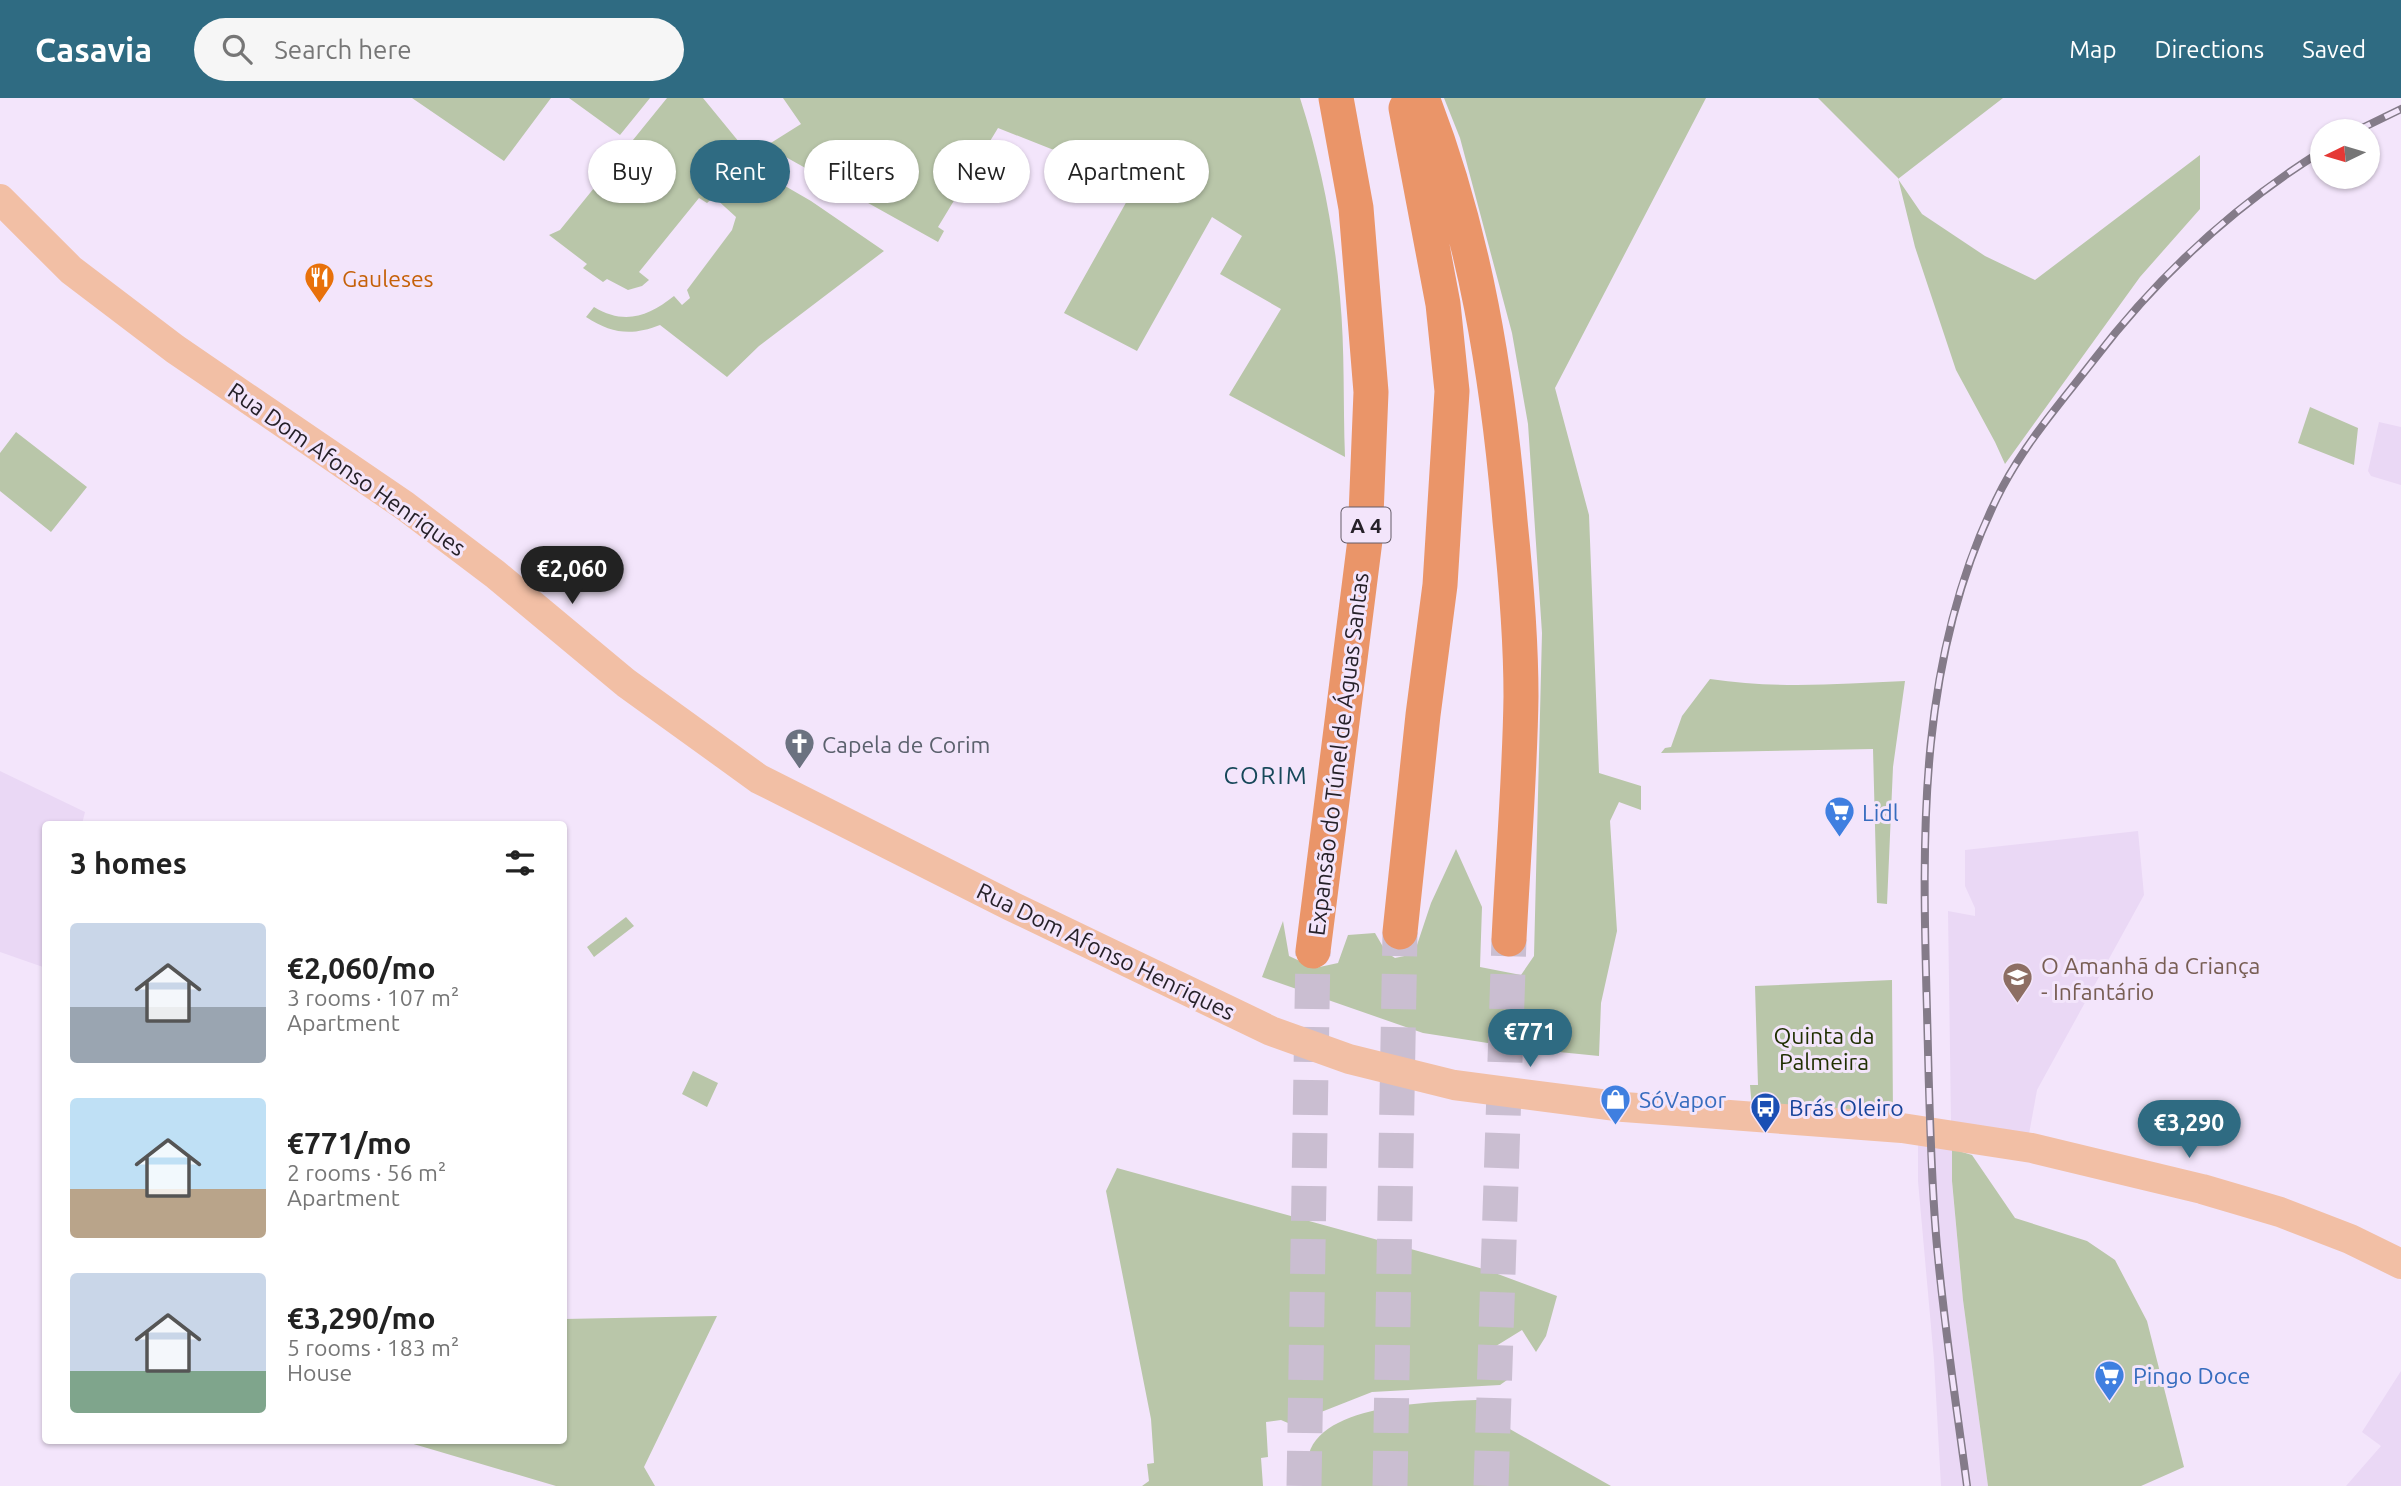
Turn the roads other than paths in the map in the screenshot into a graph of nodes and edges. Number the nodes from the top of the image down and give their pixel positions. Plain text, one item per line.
1 (1336, 98) edge
2 (1404, 98) edge
3 (1422, 98) edge
4 (0, 199) edge
5 (1400, 932) tunnel mouth
6 (1509, 939) tunnel mouth
7 (1313, 951) tunnel mouth
8 (2401, 1264) edge

1 - 7 highway, Expansão do Túnel de Águas Santas / A 4
2 - 5 highway
3 - 6 highway
4 - 8 main road, Rua Dom Afonso Henriques

